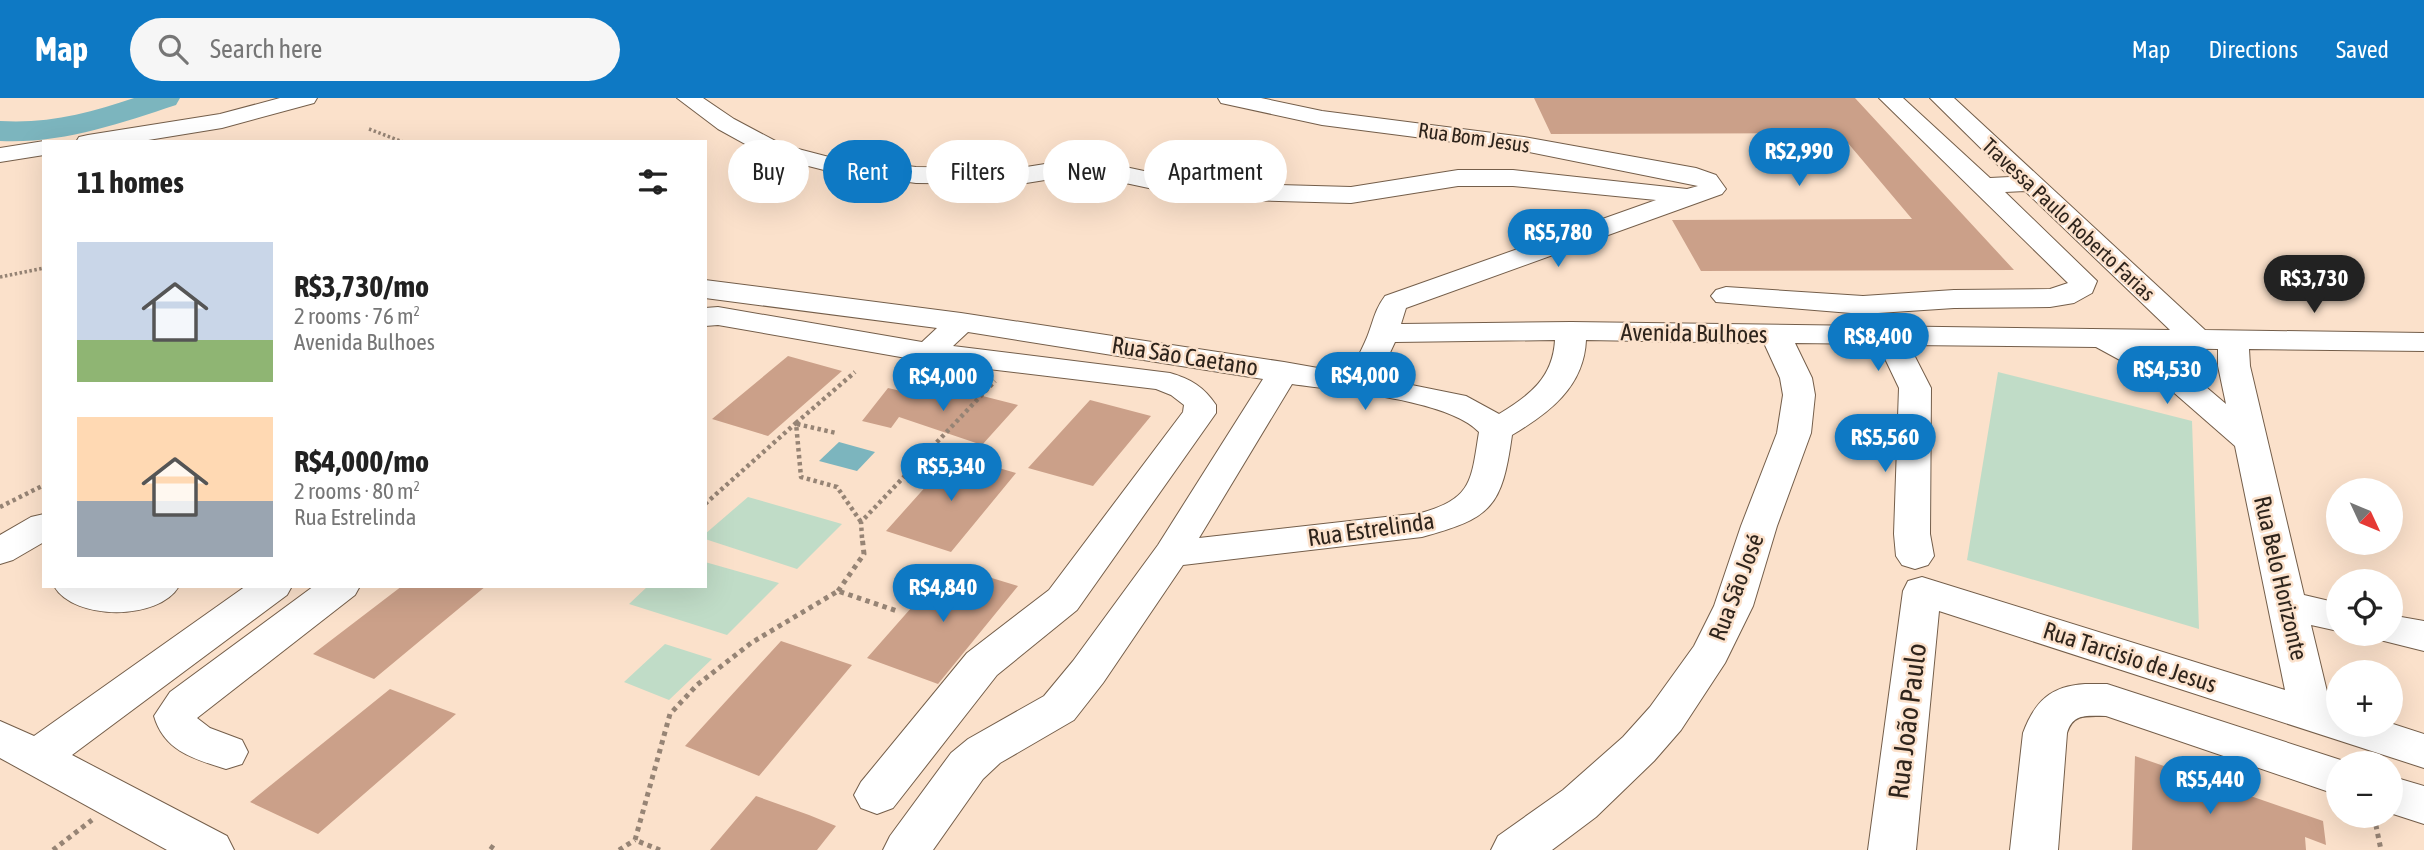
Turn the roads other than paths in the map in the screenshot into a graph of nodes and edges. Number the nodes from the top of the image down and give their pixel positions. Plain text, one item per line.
1 (306, 98) edge
2 (688, 98) edge
3 (1229, 98) edge
4 (1890, 98) edge
5 (1941, 98) edge
6 (101, 140) edge
7 (42, 149) edge
8 (0, 155) edge
9 (2029, 183) junction
10 (1984, 186) junction
11 (1701, 193) junction
12 (707, 289) edge
13 (1726, 296) dead end
14 (707, 317) edge
15 (1571, 331) junction
16 (1384, 333) junction
17 (1776, 335) junction
18 (1889, 335) junction
19 (946, 336) junction
20 (2197, 339) junction
21 (2104, 340) junction
22 (2233, 341) junction
23 (2424, 342) edge
24 (1284, 371) junction
25 (1365, 386) junction
26 (1496, 430) junction
27 (2250, 442) junction
28 (42, 527) edge
29 (0, 551) edge
30 (1171, 554) junction
31 (1918, 573) junction
32 (76, 588) edge
33 (156, 588) edge
34 (270, 588) edge
35 (338, 588) edge
36 (2288, 605) junction
37 (2326, 614) edge
38 (2403, 632) edge
39 (2424, 636) edge
40 (2326, 707) edge
41 (2326, 718) edge
42 (2382, 737) edge
43 (18, 748) edge
44 (2424, 751) edge
45 (226, 752) dead end
46 (2326, 773) edge
47 (877, 795) dead end
48 (2403, 799) edge
49 (2424, 806) edge
50 (210, 850) edge
51 (907, 850) edge
52 (1515, 850) edge
53 (1892, 850) edge
54 (2034, 850) edge

1 - 6 street
2 - 11 street
3 - 11 street, Rua Bom Jesus
4 - 10 street
5 - 9 street, Travessa Paulo Roberto Farias
7 - 8 street
9 - 10 street
9 - 20 street, Travessa Paulo Roberto Farias
10 - 13 street
11 - 16 street
12 - 19 street, Rua São Caetano
14 - 19 street
15 - 16 street, Avenida Bulhoes
15 - 17 street, Avenida Bulhoes
15 - 26 street
16 - 25 street
17 - 18 street, Avenida Bulhoes
17 - 52 street, Rua São José
18 - 21 street, Avenida Bulhoes
18 - 31 street, Rua João Paulo
19 - 24 street, Rua São Caetano
19 - 47 street
20 - 21 street, Avenida Bulhoes
20 - 22 street, Avenida Bulhoes
21 - 27 street
22 - 23 street, Avenida Bulhoes
22 - 27 street, Rua Belo Horizonte
24 - 25 street, Rua São Caetano
24 - 30 street
25 - 26 street
26 - 30 street, Rua Estrelinda
27 - 36 street, Rua Belo Horizonte
28 - 29 street
30 - 51 street
31 - 41 street, Rua Tarcisio de Jesus
31 - 53 street, Rua João Paulo
32 - 33 street
34 - 43 street
35 - 45 street
36 - 37 street
36 - 40 street, Rua Belo Horizonte
38 - 39 street
42 - 44 street, Rua Tarcisio de Jesus
43 - 50 street
46 - 54 street
48 - 49 street

